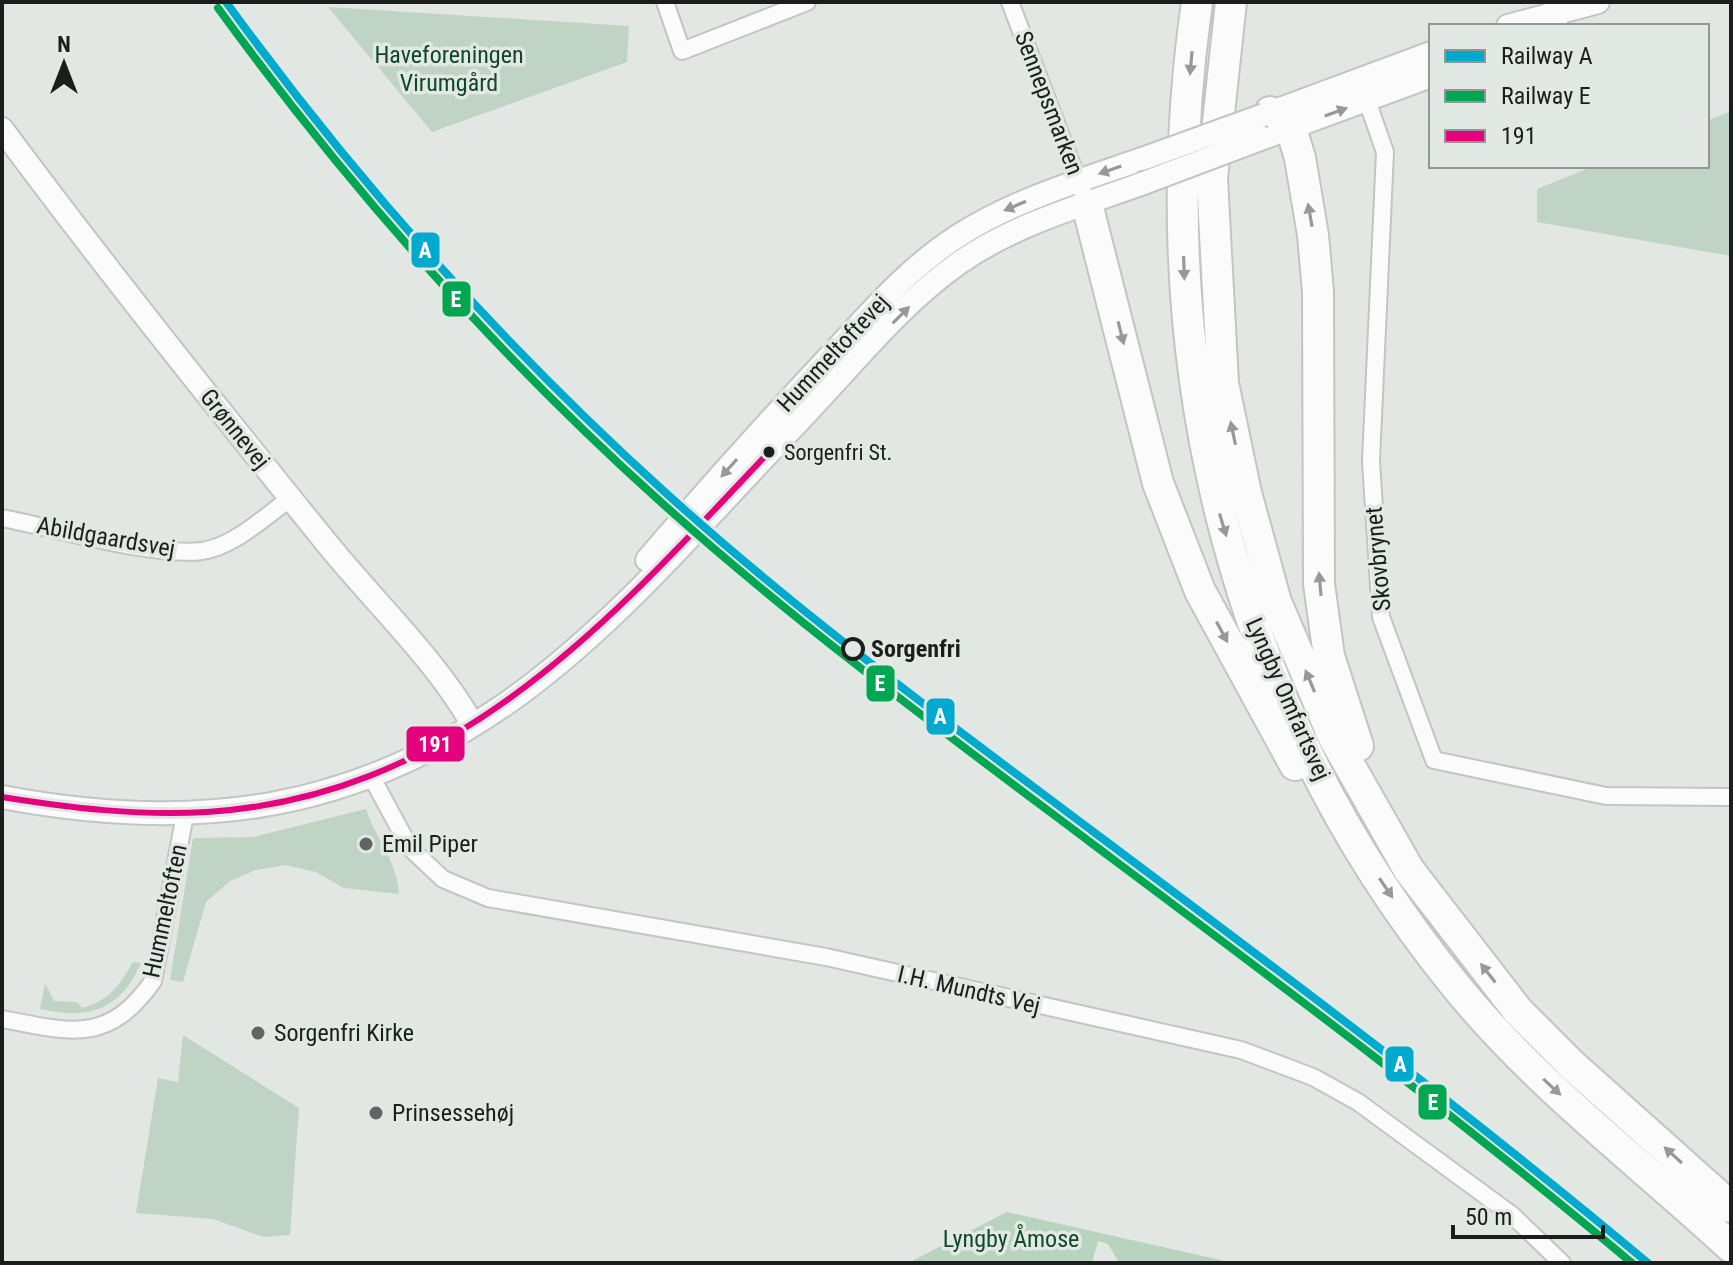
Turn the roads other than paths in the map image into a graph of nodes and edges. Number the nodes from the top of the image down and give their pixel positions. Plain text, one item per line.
1 (665, 2) edge
2 (807, 2) edge
3 (1010, 2) edge
4 (1197, 2) edge
5 (1231, 2) edge
6 (1599, 2) edge
7 (1555, 16) edge
8 (1517, 24) edge
9 (1429, 54) edge
10 (1429, 76) edge
11 (1363, 90) junction
12 (1272, 124) junction
13 (2, 129) edge
14 (1083, 192) junction
15 (291, 498) junction
16 (2, 518) edge
17 (473, 725) junction
18 (371, 776) junction
19 (2, 797) edge
20 (1731, 797) edge
21 (185, 815) junction
22 (1352, 838) junction
23 (1409, 870) junction
24 (2, 1019) edge
25 (1731, 1207) edge
26 (1731, 1247) edge
27 (1562, 1263) edge

1 - 2 street
3 - 14 street, Sennepsmarken
4 -> 22 highway, Lyngby Omfartsvej
23 -> 5 highway, Lyngby Omfartsvej
6 - 7 street
7 - 8 street
9 - 11 street
10 - 11 street
11 - 12 street
11 - 20 street, Skovbrynet
12 -> 14 street, Hummeltoftevej, bridge
12 - 14 street, Hummeltoftevej, bridge
23 -> 12 highway
13 - 15 street, Grønnevej
14 - 17 street, Hummeltoftevej
14 -> 22 highway
15 - 16 street, Abildgaardsvej
15 - 17 street, Grønnevej
17 - 18 street, Hummeltoftevej
18 - 21 street, Hummeltoftevej
18 - 27 street, I.H. Mundts Vej
19 - 21 street, Hummeltoftevej
21 - 24 street, Hummeltoften
22 -> 26 highway, Lyngby Omfartsvej
25 -> 23 highway, Lyngby Omfartsvej

